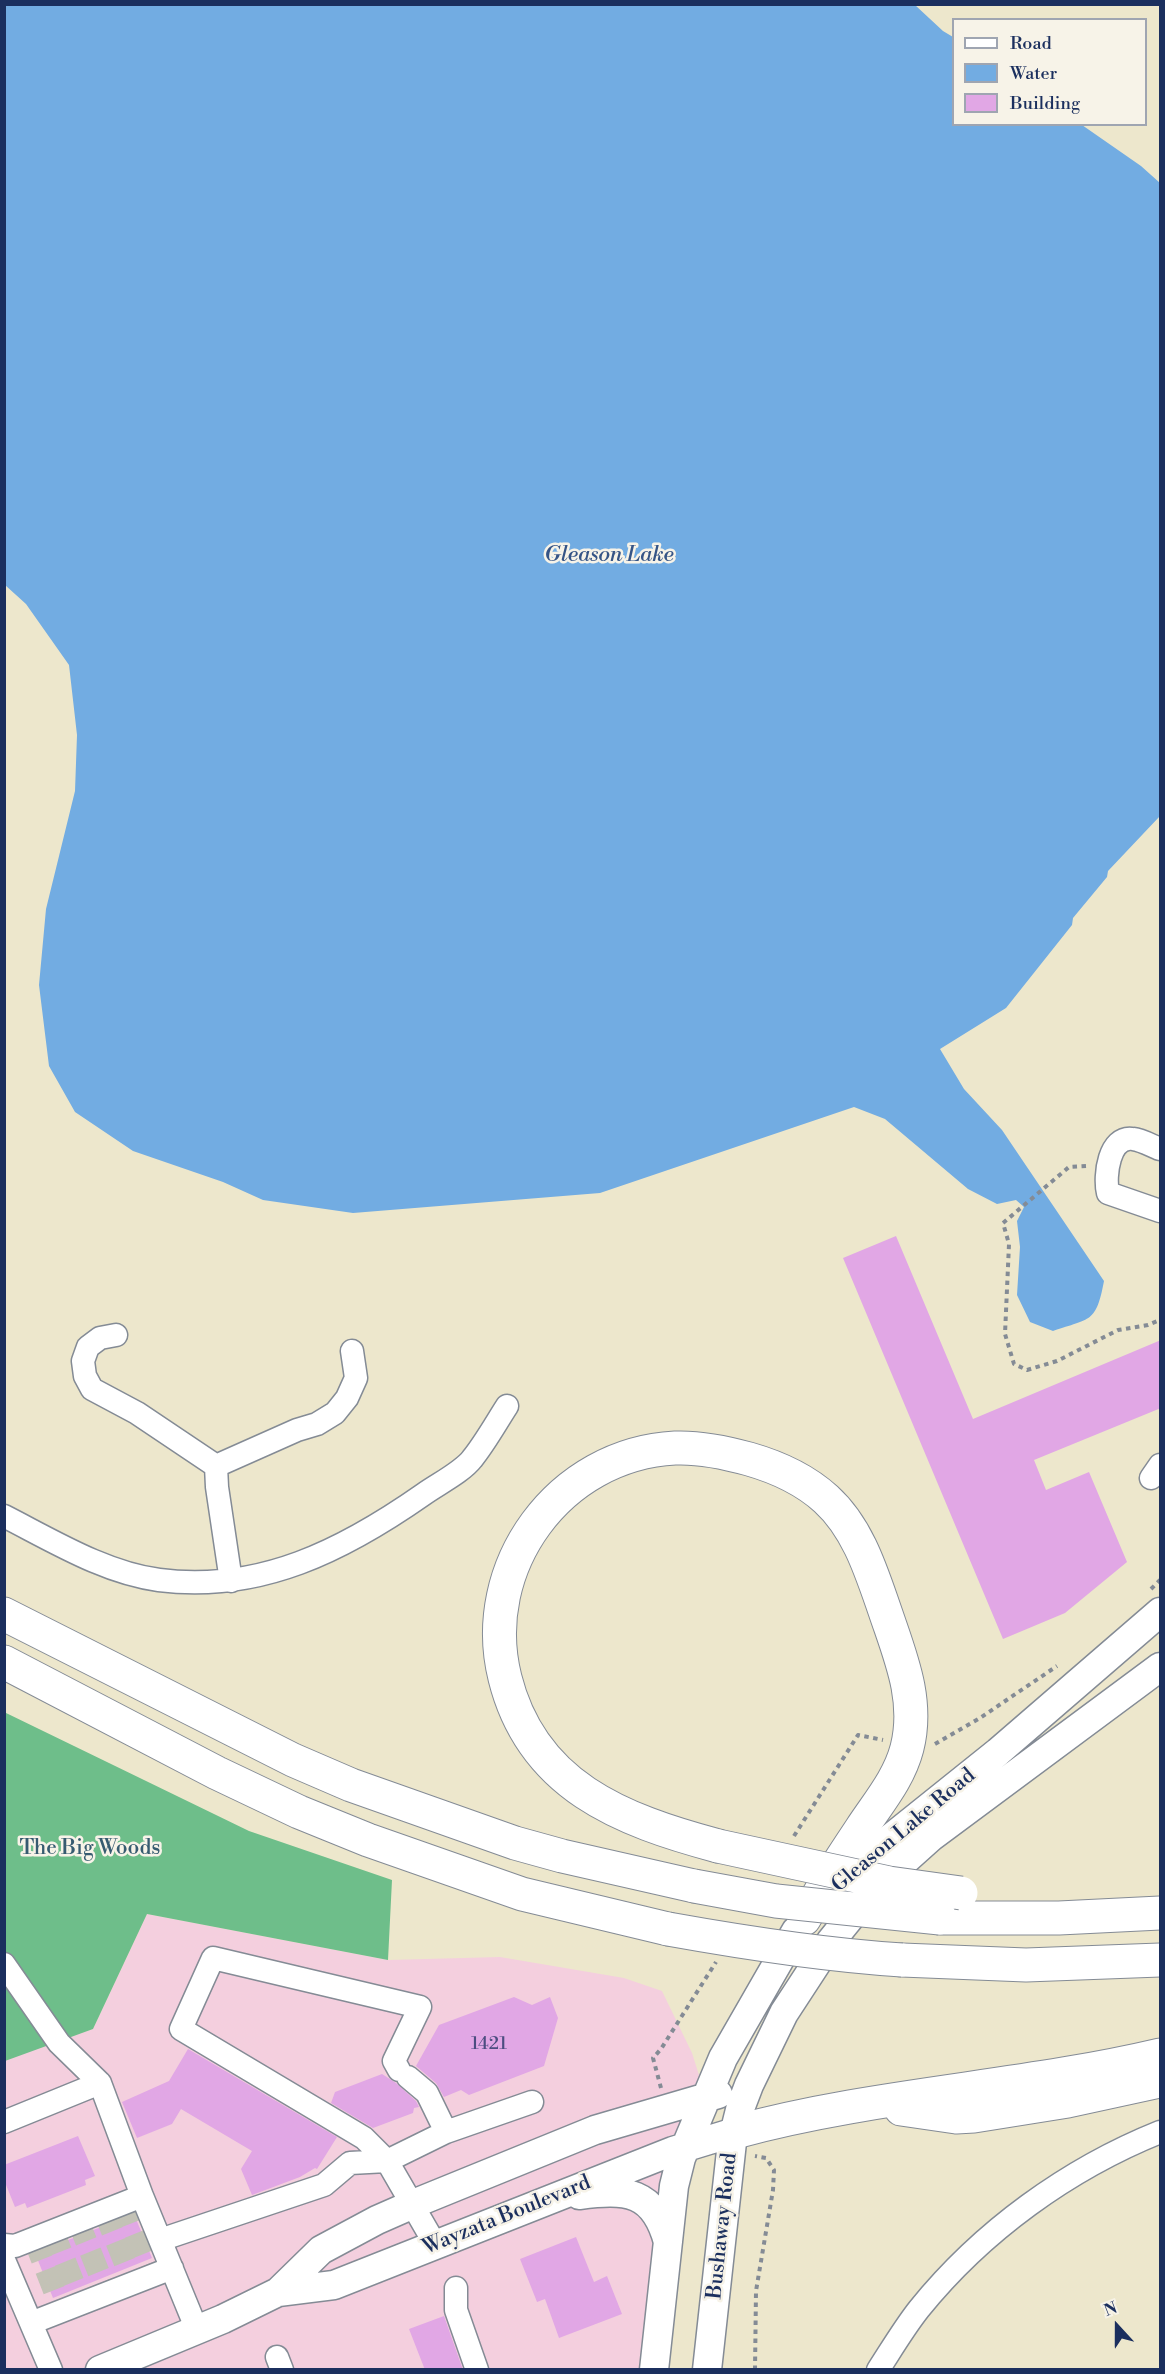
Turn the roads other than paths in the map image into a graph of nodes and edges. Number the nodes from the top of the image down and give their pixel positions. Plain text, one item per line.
1 (1161, 1149) edge
2 (1161, 1211) edge
3 (116, 1335) dead end
4 (352, 1351) dead end
5 (507, 1406) dead end
6 (216, 1466) junction
7 (4, 1516) edge
8 (231, 1581) junction
9 (1152, 1604) edge
10 (4, 1614) edge
11 (4, 1662) edge
12 (1161, 1667) edge
13 (1161, 1913) edge
14 (1059, 1918) junction
15 (804, 1919) junction
16 (1161, 1960) edge
17 (4, 1964) edge
18 (1161, 2055) edge
19 (1161, 2081) edge
20 (100, 2083) junction
21 (749, 2085) junction
22 (706, 2097) junction
23 (532, 2102) dead end
24 (876, 2104) junction
25 (4, 2122) edge
26 (446, 2132) junction
27 (735, 2132) junction
28 (1161, 2132) edge
29 (687, 2146) junction
30 (387, 2161) junction
31 (142, 2196) junction
32 (550, 2198) junction
33 (413, 2204) junction
34 (160, 2240) junction
35 (435, 2244) junction
36 (4, 2245) edge
37 (669, 2245) junction
38 (4, 2260) edge
39 (172, 2268) junction
40 (456, 2288) dead end
41 (278, 2292) junction
42 (31, 2323) junction
43 (197, 2330) junction
44 (51, 2370) edge
45 (100, 2370) edge
46 (477, 2370) edge
47 (654, 2370) edge
48 (707, 2370) edge
49 (878, 2370) edge

1 - 2 street
3 - 6 street
4 - 6 street
5 - 8 street
6 - 8 street
7 - 8 street
9 - 15 main road, Gleason Lake Road
10 - 14 highway, bridge
11 - 16 highway, bridge
12 - 21 main road, Gleason Lake Road
13 - 14 highway
14 - 15 highway, bridge
15 - 22 main road, Gleason Lake Road
17 - 20 street
18 - 24 highway
19 - 24 highway
20 - 25 street
20 - 31 street
21 - 22 main road, Wayzata Boulevard
21 - 27 main road, Bushaway Road
22 - 29 main road
22 - 33 main road, Wayzata Boulevard
23 - 26 street
24 - 27 highway
26 - 30 street
26 - 30 street
27 - 29 main road, Wayzata Boulevard
27 - 48 main road, Bushaway Road
28 - 49 street
29 - 32 main road, Wayzata Boulevard
29 - 37 main road
30 - 33 street
30 - 34 street
31 - 34 street
31 - 36 street
32 - 35 main road, Wayzata Boulevard
32 - 37 main road
33 - 35 street
33 - 41 main road, Wayzata Boulevard
34 - 39 street
35 - 41 main road, Wayzata Boulevard
37 - 47 main road
38 - 42 street
39 - 42 street
39 - 43 street
40 - 46 street
41 - 43 main road, Wayzata Boulevard
42 - 44 street
43 - 45 main road, Wayzata Boulevard

